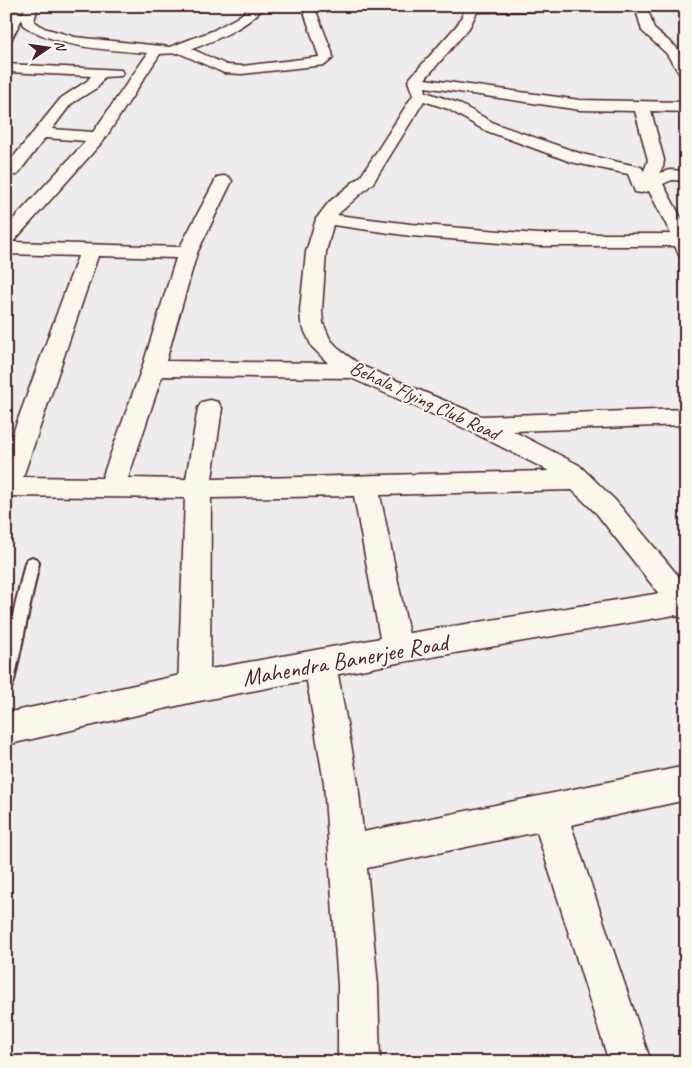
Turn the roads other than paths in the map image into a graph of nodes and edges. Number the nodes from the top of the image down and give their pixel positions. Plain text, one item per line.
1 (32, 6) edge
2 (259, 6) edge
3 (308, 6) edge
4 (600, 6) edge
5 (641, 6) edge
6 (472, 7) edge
7 (6, 12) edge
8 (6, 38) edge
9 (182, 49) junction
10 (154, 55) dead end
11 (6, 68) edge
12 (100, 72) junction
13 (686, 73) edge
14 (140, 74) junction
15 (417, 88) junction
16 (642, 107) junction
17 (686, 107) edge
18 (42, 133) junction
19 (98, 137) junction
20 (11, 171) dead end
21 (686, 176) edge
22 (223, 181) dead end
23 (641, 188) junction
24 (325, 219) junction
25 (6, 239) edge
26 (684, 245) edge
27 (6, 248) edge
28 (90, 250) junction
29 (187, 253) junction
30 (153, 368) junction
31 (354, 371) junction
32 (210, 408) dead end
33 (686, 417) edge
34 (477, 424) junction
35 (577, 480) junction
36 (7, 486) edge
37 (365, 486) junction
38 (112, 487) junction
39 (198, 488) junction
40 (32, 563) dead end
41 (685, 603) edge
42 (398, 650) junction
43 (320, 664) junction
44 (6, 681) edge
45 (194, 686) junction
46 (6, 729) edge
47 (686, 783) edge
48 (549, 812) junction
49 (347, 854) junction
50 (359, 1062) edge
51 (630, 1062) edge

1 - 9 street
2 - 9 street
3 - 9 street
4 - 6 street
5 - 13 street
6 - 15 street, Behala Flying Club Road
7 - 8 street
10 - 14 street
11 - 12 street
12 - 14 street
12 - 18 street
14 - 19 street
15 - 16 street
15 - 23 street
15 - 24 street, Behala Flying Club Road
16 - 17 street
16 - 23 street
18 - 19 street
18 - 20 street
19 - 25 street
21 - 23 street
22 - 29 street
23 - 26 street
24 - 26 street
24 - 31 street, Behala Flying Club Road
27 - 28 street
28 - 29 street
28 - 36 street
29 - 30 street
30 - 31 street
30 - 38 street
31 - 34 street, Behala Flying Club Road
32 - 39 street
33 - 34 street
34 - 35 street, Behala Flying Club Road
35 - 37 street
35 - 41 street, Behala Flying Club Road
36 - 38 street
37 - 39 street
37 - 42 street
38 - 39 street
39 - 45 street
40 - 44 lane
41 - 42 street, Mahendra Banerjee Road
42 - 43 street, Mahendra Banerjee Road
43 - 45 street, Mahendra Banerjee Road
43 - 49 street
45 - 46 street, Mahendra Banerjee Road
47 - 48 street
48 - 49 street
48 - 51 street
49 - 50 street

